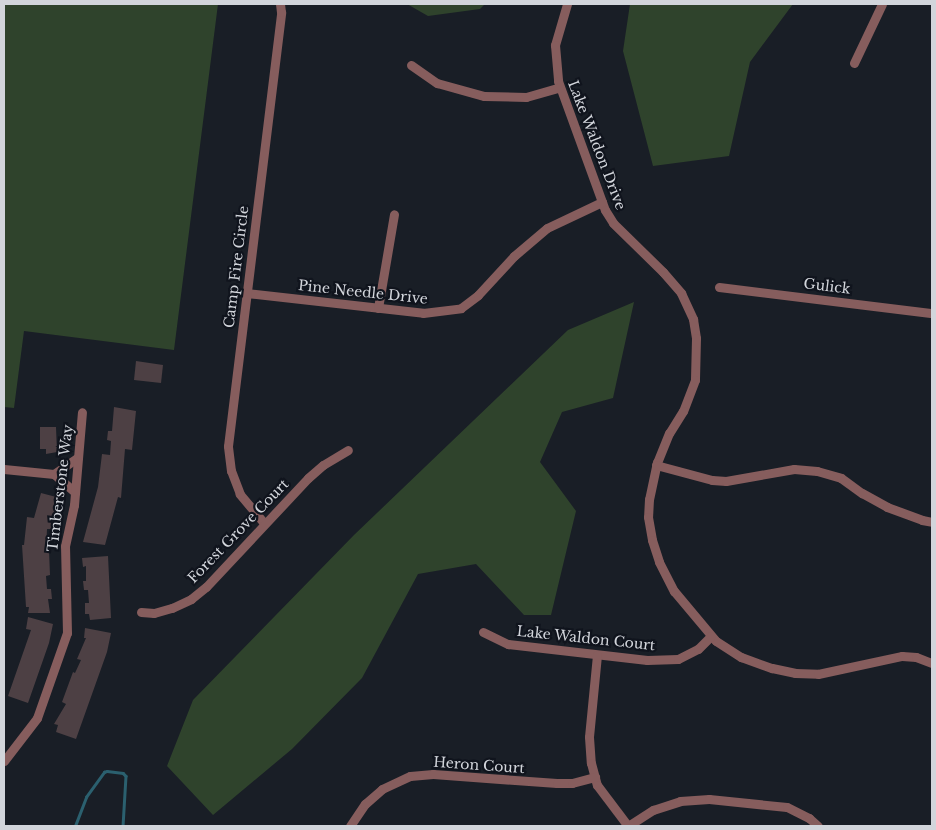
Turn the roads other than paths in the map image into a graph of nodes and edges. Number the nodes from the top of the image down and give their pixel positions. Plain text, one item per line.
1 (280, 4) edge
2 (567, 4) edge
3 (882, 4) edge
4 (854, 63) dead end
5 (411, 65) dead end
6 (560, 87) junction
7 (602, 202) junction
8 (394, 214) dead end
9 (719, 287) dead end
10 (246, 293) junction
11 (378, 308) junction
12 (932, 313) edge
13 (82, 412) dead end
14 (348, 450) dead end
15 (78, 457) junction
16 (656, 465) junction
17 (4, 469) edge
18 (54, 474) junction
19 (75, 492) junction
20 (932, 522) edge
21 (264, 523) junction
22 (141, 612) dead end
23 (483, 632) dead end
24 (712, 636) junction
25 (597, 655) junction
26 (932, 663) edge
27 (4, 761) edge
28 (595, 777) junction
29 (350, 826) edge
30 (628, 826) edge
31 (818, 826) edge

1 - 10 street, Camp Fire Circle
2 - 6 street, Lake Waldon Drive
3 - 4 street
5 - 6 street
6 - 7 street, Lake Waldon Drive
7 - 11 street, Pine Needle Drive
7 - 16 street, Lake Waldon Drive
8 - 11 street
9 - 12 street, Gulick
10 - 11 street, Pine Needle Drive
10 - 21 street, Camp Fire Circle
13 - 15 street, Timberstone Way
14 - 21 street, Forest Grove Court
15 - 18 street
15 - 19 street, Timberstone Way
16 - 20 street
16 - 24 street, Lake Waldon Drive
17 - 18 street
18 - 19 street
19 - 27 street, Timberstone Way
21 - 22 street, Forest Grove Court
23 - 25 street, Lake Waldon Court
24 - 25 street, Lake Waldon Court
24 - 26 street, Lake Waldon Drive
25 - 28 street
28 - 29 street, Heron Court
28 - 30 street
30 - 31 street

